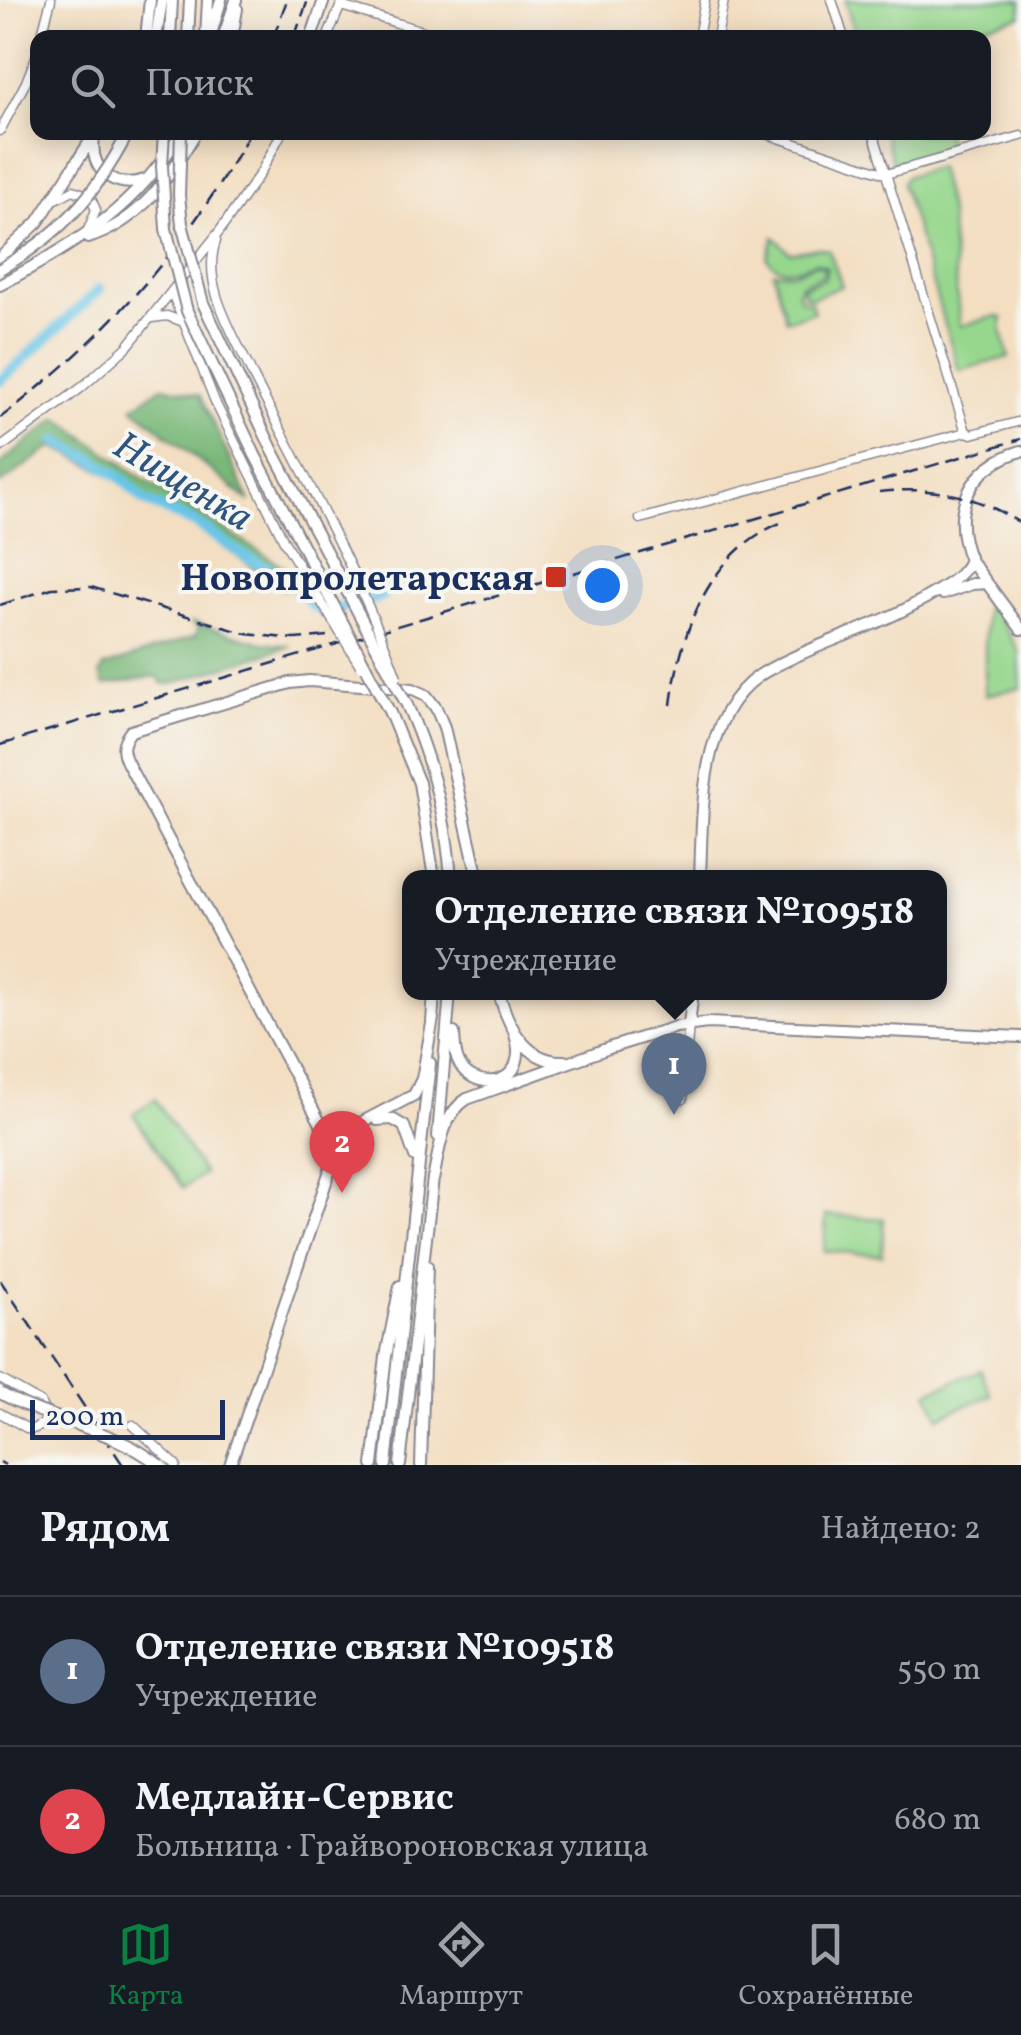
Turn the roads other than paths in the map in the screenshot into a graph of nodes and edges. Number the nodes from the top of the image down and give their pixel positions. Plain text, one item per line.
1 (51, 0) edge
2 (148, 0) edge
3 (162, 0) edge
4 (172, 0) edge
5 (192, 0) edge
6 (208, 0) edge
7 (221, 0) edge
8 (237, 0) edge
9 (324, 0) edge
10 (705, 0) edge
11 (724, 0) edge
12 (832, 0) edge
13 (342, 3) edge
14 (43, 30) edge
15 (145, 30) edge
16 (157, 30) edge
17 (170, 30) edge
18 (188, 30) edge
19 (208, 30) edge
20 (211, 30) edge
21 (225, 30) edge
22 (233, 30) edge
23 (314, 30) edge
24 (330, 30) edge
25 (422, 30) edge
26 (699, 30) edge
27 (718, 30) edge
28 (841, 30) edge
29 (30, 66) edge
30 (3, 113) edge
31 (0, 131) edge
32 (1021, 136) edge
33 (92, 140) edge
34 (95, 140) edge
35 (124, 140) edge
36 (164, 140) edge
37 (176, 140) edge
38 (181, 140) edge
39 (191, 140) edge
40 (278, 140) edge
41 (785, 140) edge
42 (876, 140) edge
43 (886, 174) junction
44 (151, 177) junction
45 (53, 202) junction
46 (219, 232) junction
47 (78, 241) junction
48 (0, 258) edge
49 (0, 269) edge
50 (0, 285) edge
51 (172, 293) junction
52 (152, 318) junction
53 (182, 322) junction
54 (1021, 421) edge
55 (966, 432) junction
56 (0, 448) edge
57 (1021, 451) edge
58 (640, 520) dead end
59 (970, 560) junction
60 (987, 583) junction
61 (918, 602) junction
62 (1021, 629) edge
63 (407, 705) junction
64 (390, 713) junction
65 (433, 870) edge
66 (450, 870) edge
67 (476, 870) edge
68 (701, 870) edge
69 (433, 1000) edge
70 (451, 1000) edge
71 (452, 1000) edge
72 (502, 1000) edge
73 (692, 1000) edge
74 (432, 1018) junction
75 (689, 1024) junction
76 (514, 1028) junction
77 (1021, 1037) edge
78 (570, 1060) junction
79 (684, 1100) dead end
80 (366, 1122) junction
81 (339, 1142) junction
82 (417, 1178) junction
83 (433, 1180) junction
84 (426, 1222) junction
85 (410, 1241) junction
86 (0, 1380) edge
87 (0, 1393) edge
88 (0, 1413) edge
89 (132, 1425) dead end
90 (159, 1465) edge
91 (176, 1465) edge
92 (230, 1465) edge
93 (373, 1465) edge
94 (386, 1465) edge
95 (400, 1465) edge
96 (421, 1465) edge

1 - 14 street
2 - 15 main road
3 - 16 main road
4 - 17 main road
5 - 18 main road
6 - 19 main road
7 - 20 main road
8 - 21 main road
8 - 22 main road
9 - 23 main road
10 - 26 street
11 - 27 street
12 - 28 street
13 - 24 street
13 - 25 street
29 - 30 street
30 - 31 street
32 - 43 street
33 - 45 main road
34 - 44 main road
35 - 49 main road, bridge
36 - 64 main road, bridge
37 - 44 main road, bridge
38 - 63 main road, bridge
39 - 47 main road
40 - 46 street
41 - 43 street
42 - 43 street
43 - 55 street
44 - 47 main road
45 - 47 street
45 - 48 main road
46 - 51 street
46 - 63 street, bridge
47 - 50 main road
51 - 52 street
51 - 53 street
52 - 53 street
52 - 56 street
53 - 64 street, bridge
54 - 55 street
55 - 58 street
57 - 59 main road
59 - 60 main road
59 - 61 main road
60 - 61 main road
60 - 62 main road
61 - 68 main road
63 - 66 main road
64 - 65 main road
67 - 81 main road
69 - 74 main road
70 - 83 main road
71 - 76 main road
72 - 76 main road
73 - 75 main road
74 - 80 main road
74 - 82 main road
75 - 77 main road
75 - 78 main road
75 - 79 street
76 - 78 main road
78 - 83 main road
80 - 81 main road
80 - 82 main road
81 - 92 main road
82 - 85 main road
83 - 84 main road
84 - 95 main road
84 - 96 main road
85 - 93 main road
85 - 94 main road
86 - 88 street
87 - 90 main road, bridge
89 - 91 street

